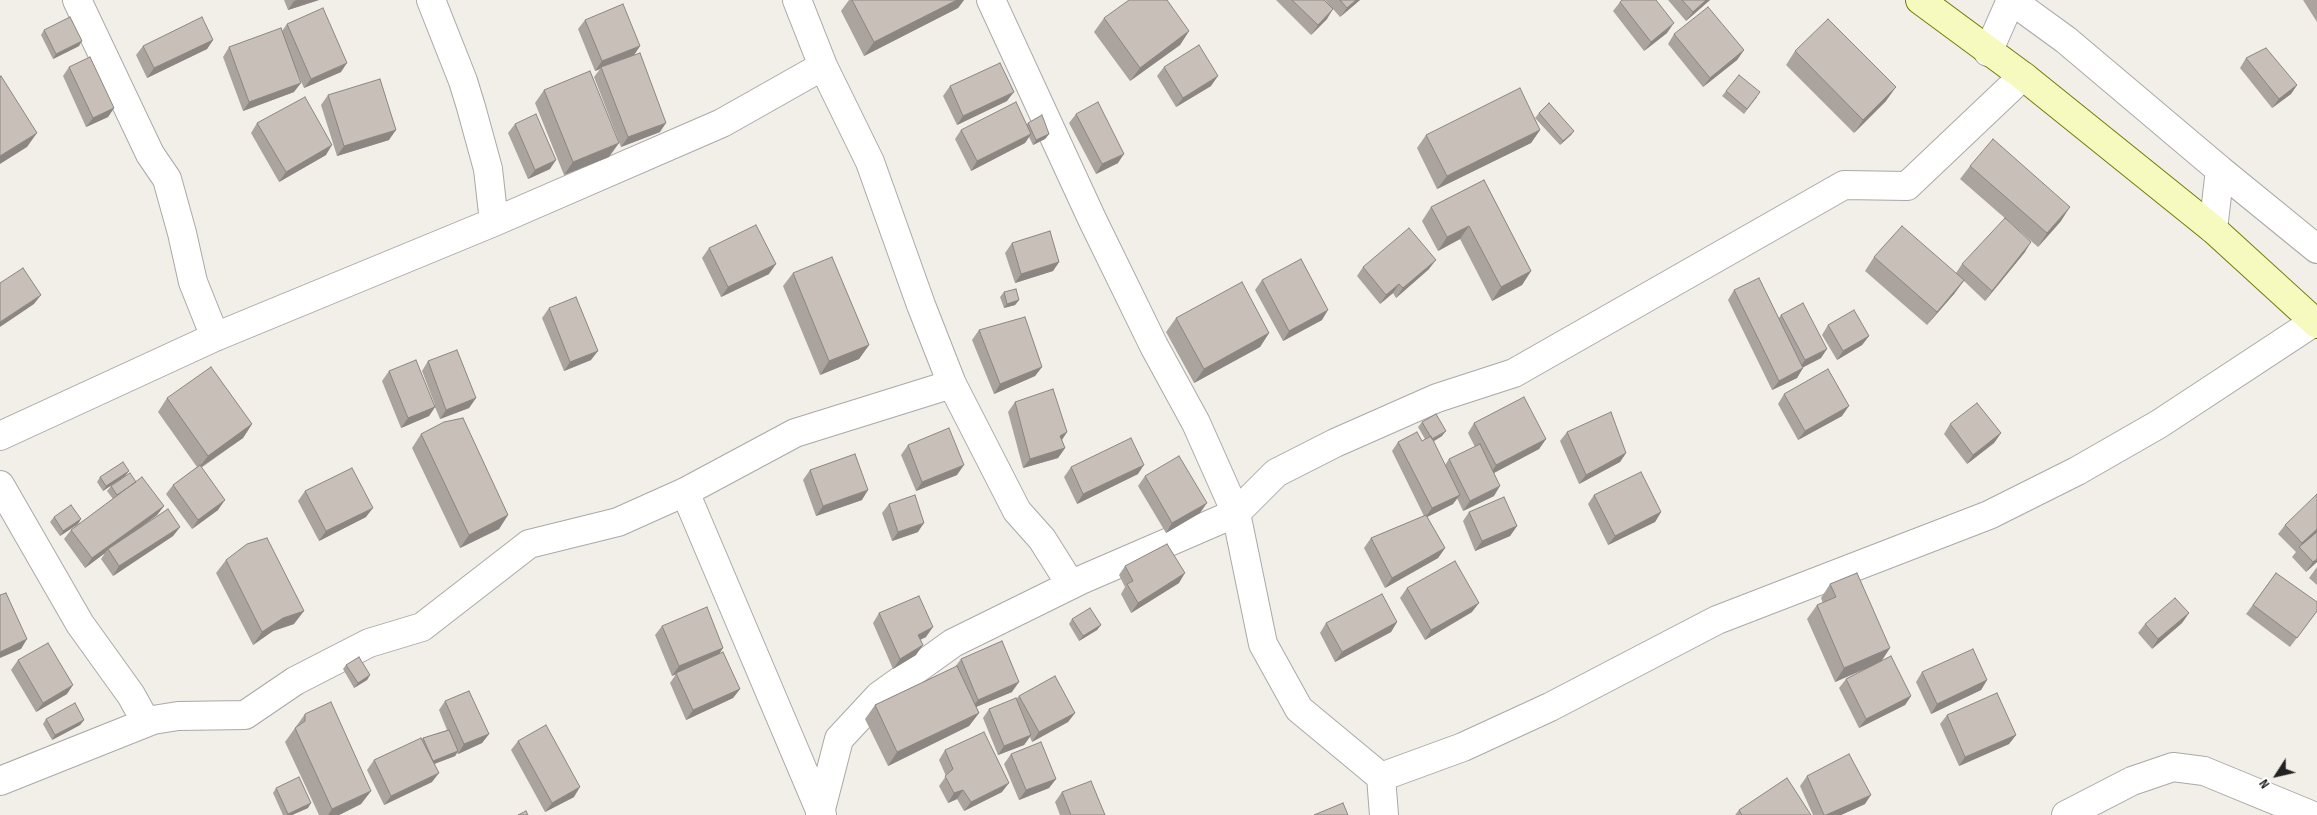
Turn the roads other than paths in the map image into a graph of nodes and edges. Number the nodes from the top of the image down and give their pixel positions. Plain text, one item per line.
1 (77, 0) edge
2 (431, 0) edge
3 (797, 0) edge
4 (991, 0) edge
5 (1920, 0) edge
6 (2011, 0) edge
7 (1988, 52) junction
8 (823, 66) junction
9 (2023, 76) junction
10 (2220, 170) junction
11 (494, 222) junction
12 (2213, 229) junction
13 (2317, 249) edge
14 (2315, 323) edge
15 (215, 337) junction
16 (952, 384) junction
17 (0, 436) edge
18 (0, 485) edge
19 (685, 492) junction
20 (1236, 513) junction
21 (1071, 585) junction
22 (146, 722) junction
23 (1381, 777) junction
24 (0, 781) edge
25 (821, 814) edge
26 (1384, 815) edge
27 (2066, 815) edge
28 (2311, 815) edge

1 - 15 street
2 - 11 street
3 - 8 street
4 - 20 street
5 - 7 street
6 - 7 street
6 - 10 street
7 - 9 street
8 - 11 street
8 - 16 street
9 - 12 street
9 - 20 street
10 - 12 street
10 - 13 street
11 - 15 street
12 - 14 street
14 - 23 street
15 - 17 street
16 - 19 street
16 - 21 street
18 - 22 street
19 - 22 street
19 - 25 street
20 - 21 street
20 - 23 street
21 - 25 street
22 - 24 street
23 - 26 street
27 - 28 street

